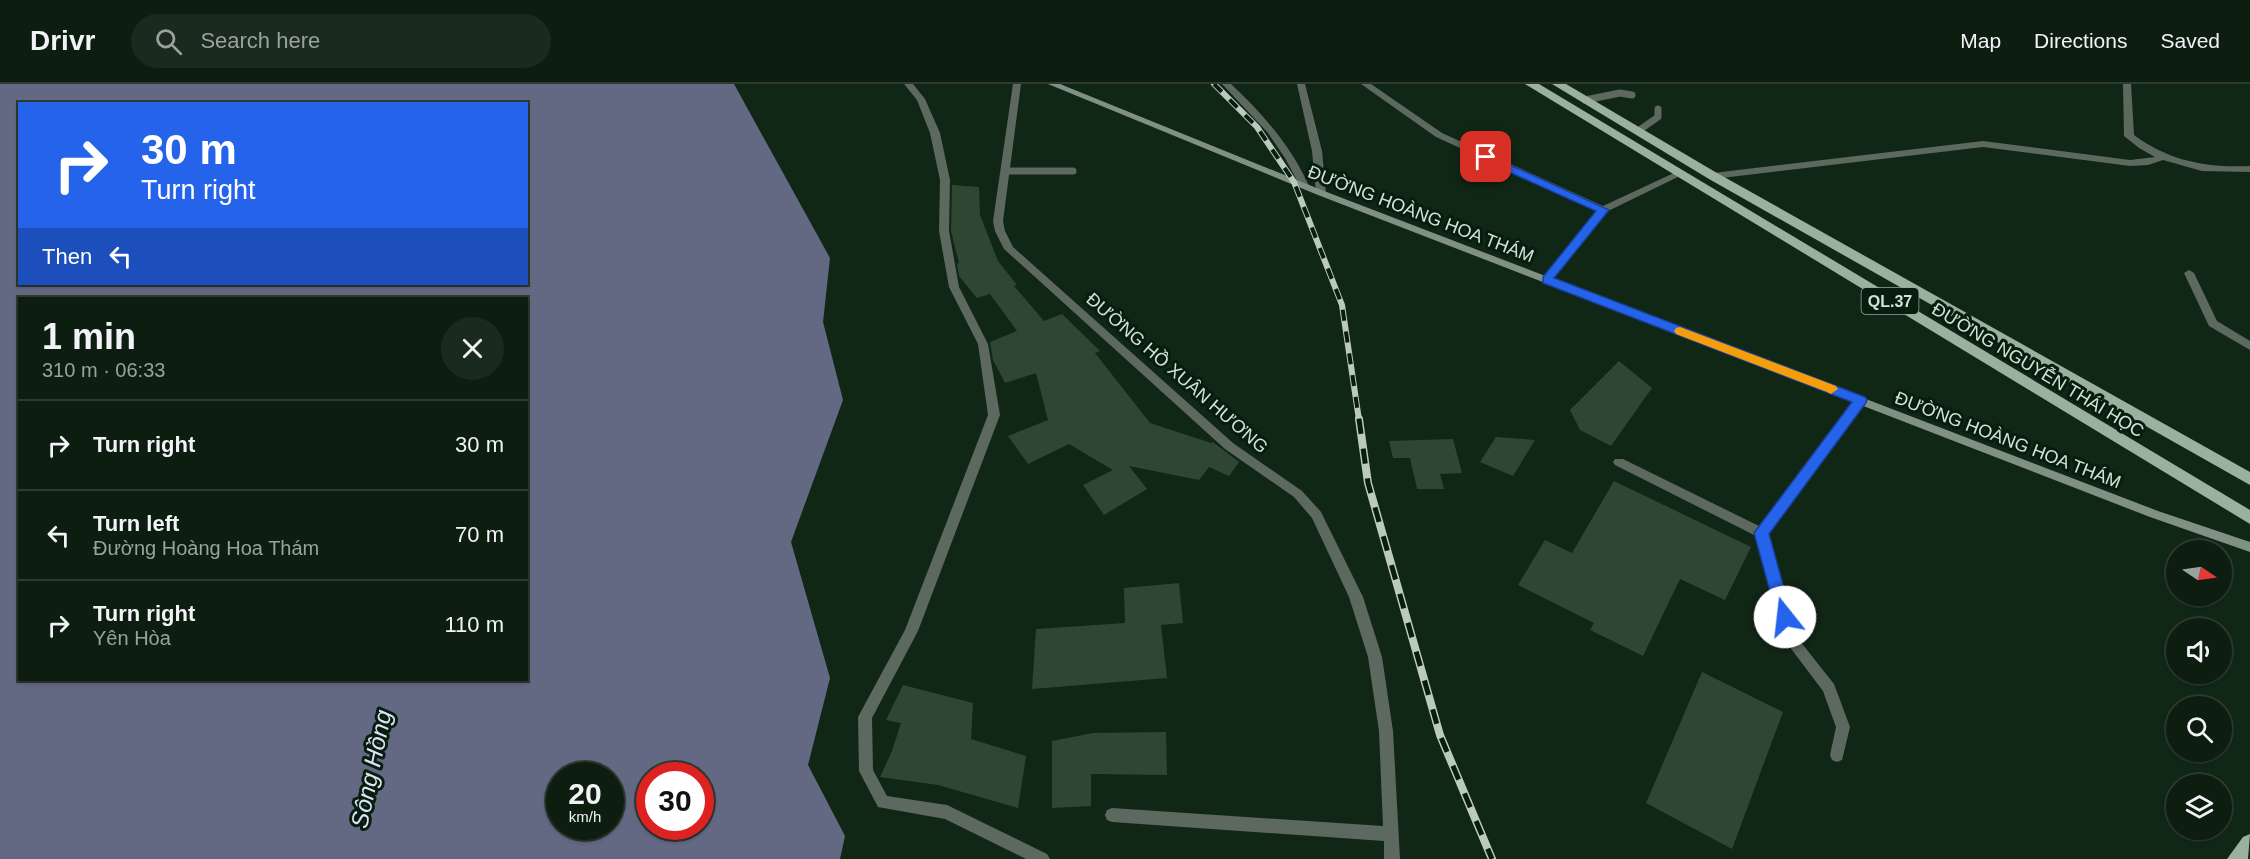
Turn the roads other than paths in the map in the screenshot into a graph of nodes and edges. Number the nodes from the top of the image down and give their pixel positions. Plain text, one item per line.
1 (908, 84) edge
2 (1017, 84) edge
3 (1052, 84) edge
4 (1226, 84) edge
5 (1301, 84) edge
6 (1365, 84) edge
7 (1531, 84) edge
8 (1558, 84) edge
9 (2127, 84) edge
10 (1632, 95) dead end
11 (1585, 100) junction
12 (1658, 109) dead end
13 (1638, 131) junction
14 (2164, 157) junction
15 (2250, 169) edge
16 (1005, 171) junction
17 (1073, 171) dead end
18 (1679, 174) junction
19 (1713, 176) junction
20 (1304, 186) junction
21 (1321, 193) junction
22 (1603, 210) junction
23 (2188, 273) dead end
24 (1547, 280) junction
25 (2250, 346) edge
26 (1860, 400) junction
27 (1619, 462) dead end
28 (2250, 480) edge
29 (2250, 518) edge
30 (1761, 533) junction
31 (2250, 547) edge
32 (1837, 755) dead end
33 (1112, 814) dead end
34 (1390, 834) junction
35 (2250, 843) edge
36 (1042, 859) edge
37 (1392, 859) edge
38 (2236, 859) edge

1 - 36 street
2 - 16 street, ĐƯỜNG HỒ XUÂN HƯƠNG
3 - 20 street, ĐƯỜNG HOÀNG HOA THÁM
4 - 20 street
5 - 21 street
6 - 22 street
7 - 18 main road, ĐƯỜNG NGUYỄN THÁI HỌC / QL.37
8 - 11 main road, ĐƯỜNG NGUYỄN THÁI HỌC / QL.37
9 - 14 street
10 - 11 lane
11 - 13 main road, ĐƯỜNG NGUYỄN THÁI HỌC / QL.37
12 - 13 lane
13 - 19 main road, ĐƯỜNG NGUYỄN THÁI HỌC / QL.37
14 - 15 street
14 - 19 street
16 - 17 lane
16 - 34 street, ĐƯỜNG HỒ XUÂN HƯƠNG
18 - 22 street
18 - 29 main road, ĐƯỜNG NGUYỄN THÁI HỌC / QL.37
19 - 28 main road, ĐƯỜNG NGUYỄN THÁI HỌC / QL.37
20 - 21 street, ĐƯỜNG HOÀNG HOA THÁM
21 - 24 street, ĐƯỜNG HOÀNG HOA THÁM
22 - 24 street
23 - 25 street
24 - 26 street, ĐƯỜNG HOÀNG HOA THÁM
26 - 30 street
26 - 31 street, ĐƯỜNG HOÀNG HOA THÁM
27 - 30 street
30 - 32 street
33 - 34 street
34 - 37 street, ĐƯỜNG HỒ XUÂN HƯƠNG
35 - 38 main road

